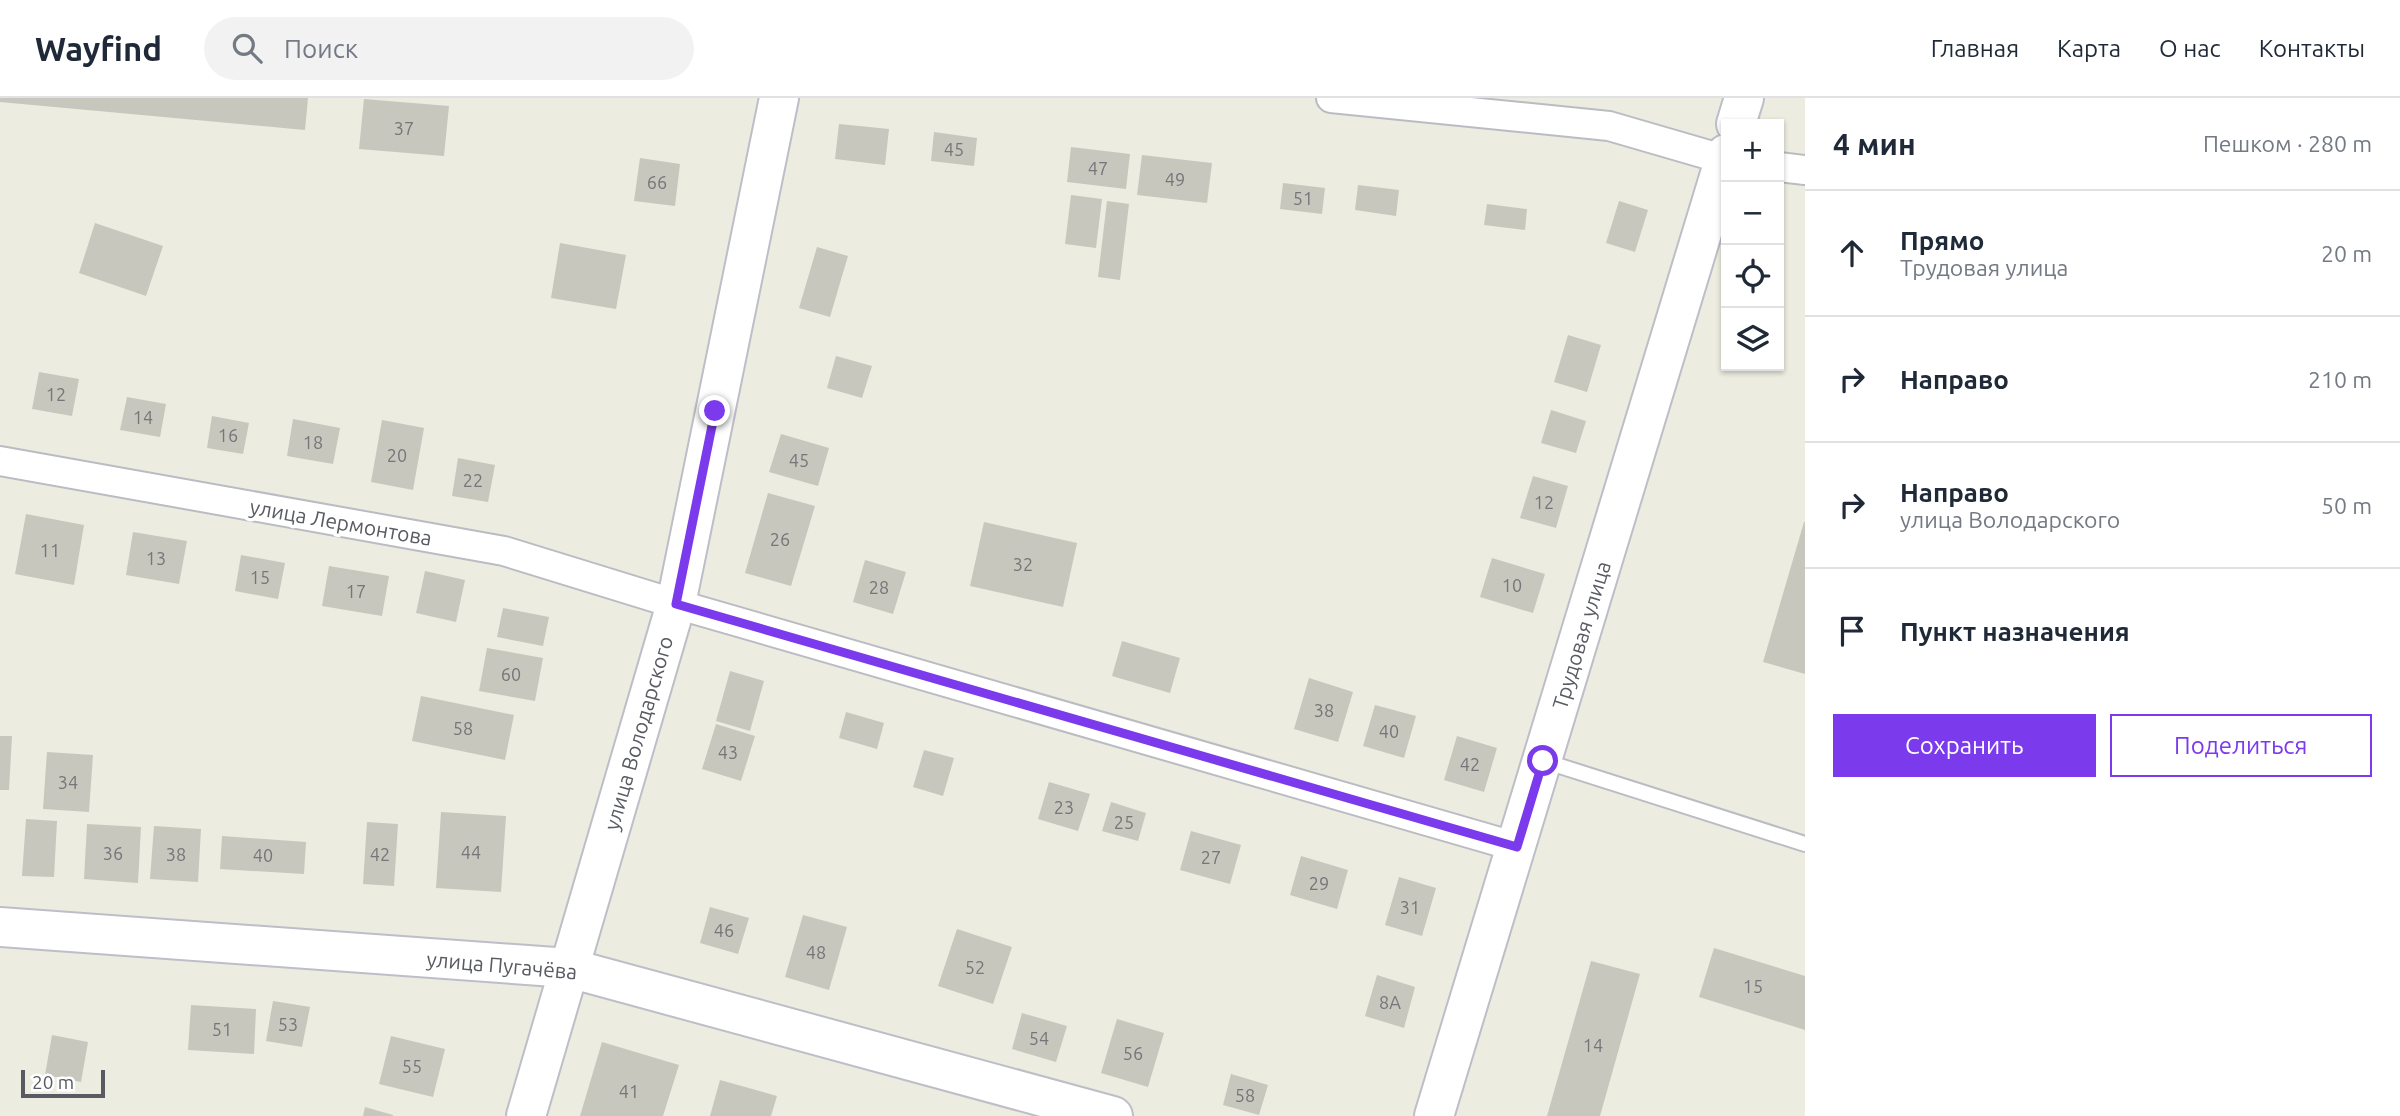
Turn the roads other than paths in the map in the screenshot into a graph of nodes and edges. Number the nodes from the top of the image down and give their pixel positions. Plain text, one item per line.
1 (779, 98) edge
2 (1331, 98) edge
3 (1744, 98) edge
4 (1738, 119) edge
5 (1721, 157) edge
6 (1784, 167) edge
7 (1805, 170) edge
8 (1721, 174) edge
9 (0, 461) edge
10 (676, 604) junction
11 (1543, 761) junction
12 (1805, 844) edge
13 (1517, 847) junction
14 (0, 927) edge
15 (569, 968) junction
16 (526, 1116) edge
17 (1113, 1116) edge
18 (1434, 1116) edge

1 - 10 street, улица Володарского
2 - 5 street
3 - 4 street
6 - 7 street
8 - 11 street, Трудовая улица
9 - 10 street, улица Лермонтова
10 - 13 street, улица Лермонтова
10 - 15 street, улица Володарского
11 - 12 lane
11 - 13 street, Трудовая улица
13 - 18 street, Трудовая улица
14 - 15 street, улица Пугачёва
15 - 16 street, улица Володарского
15 - 17 street, улица Пугачёва

